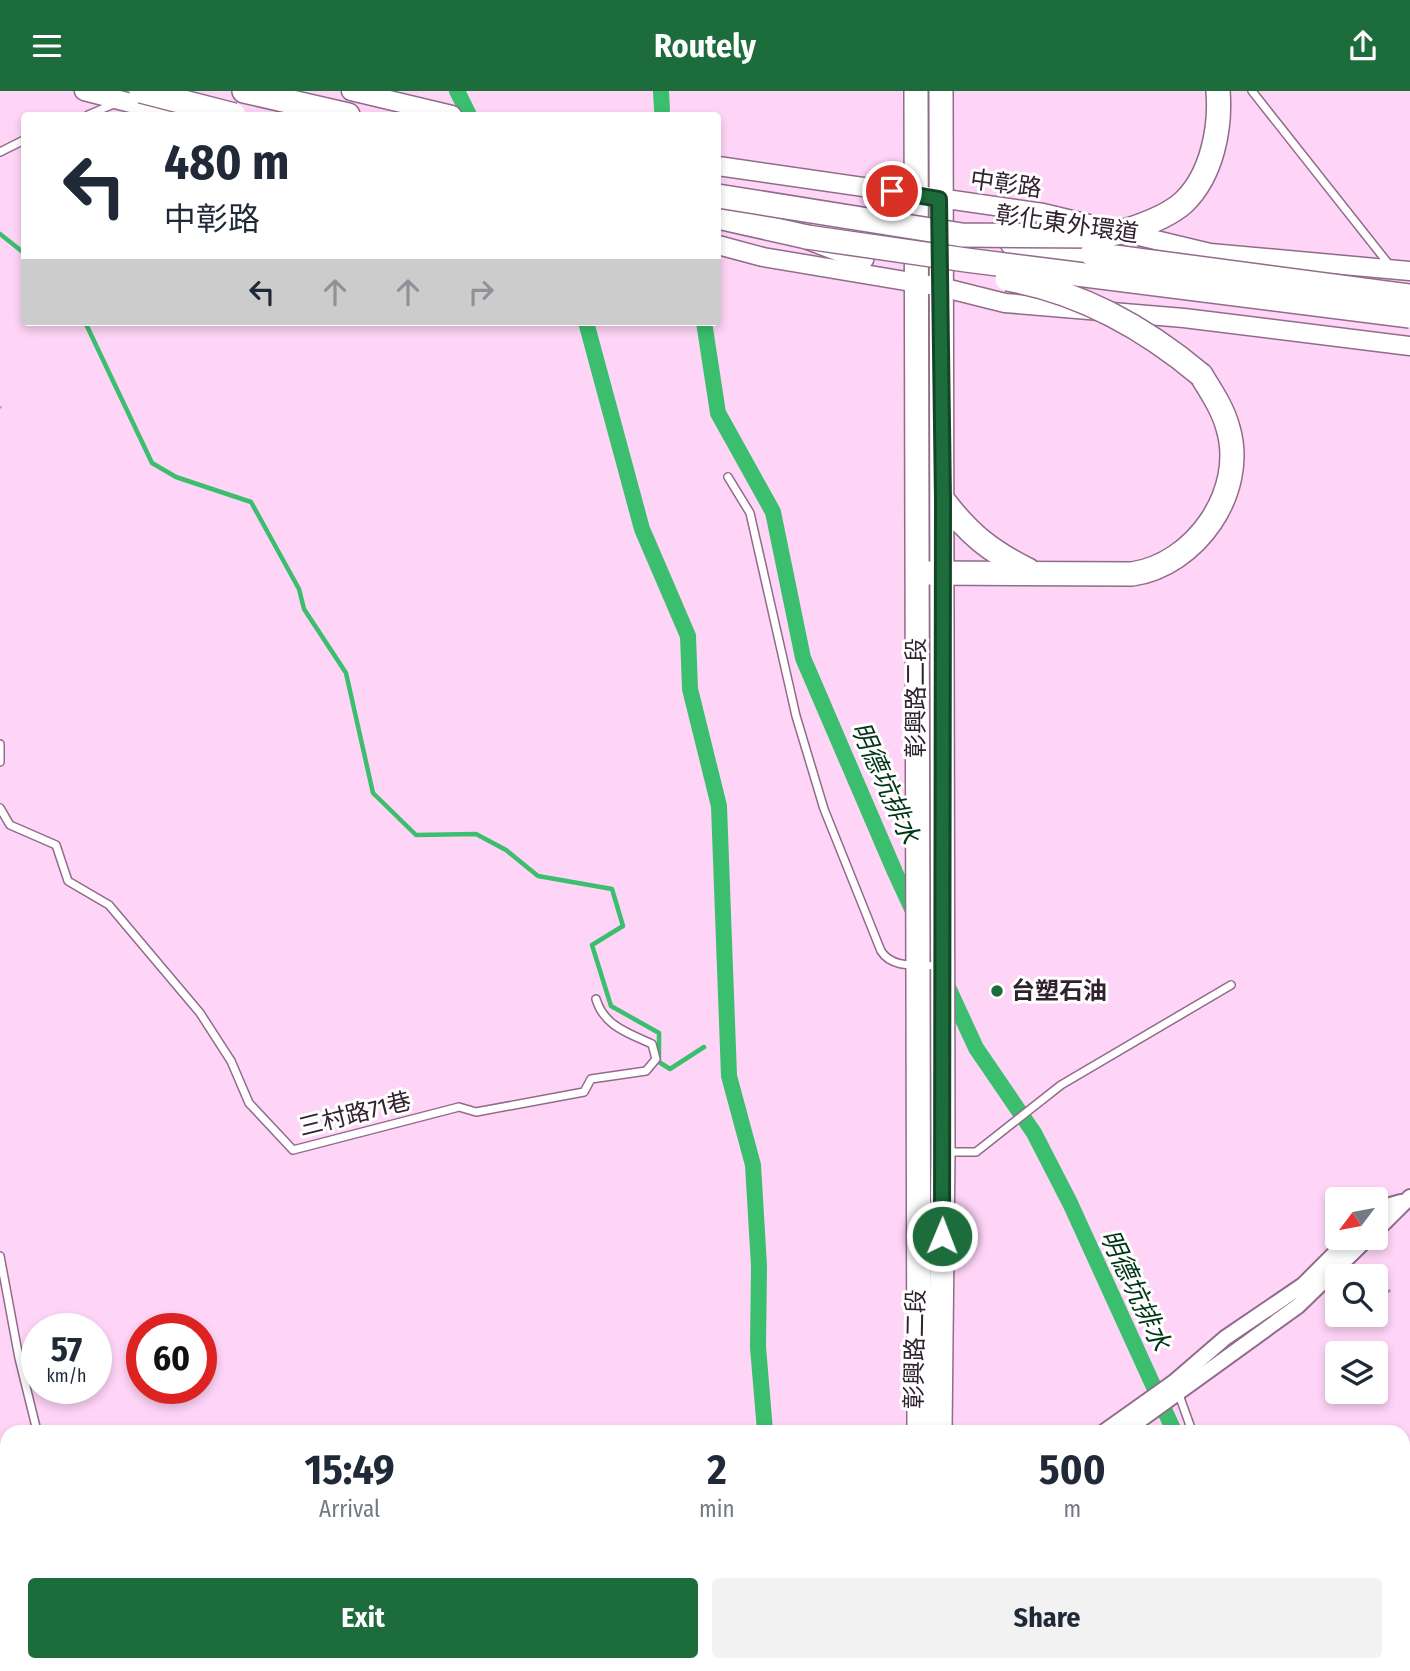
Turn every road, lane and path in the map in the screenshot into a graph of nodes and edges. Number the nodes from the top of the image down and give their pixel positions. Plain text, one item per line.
1 (84, 91) edge
2 (244, 91) edge
3 (351, 91) edge
4 (916, 91) edge
5 (941, 91) edge
6 (1218, 91) edge
7 (1252, 91) edge
8 (135, 94) edge
9 (96, 112) edge
10 (172, 112) edge
11 (220, 112) edge
12 (335, 112) edge
13 (438, 112) edge
14 (21, 142) edge
15 (0, 152) edge
16 (721, 166) edge
17 (721, 196) edge
18 (928, 197) junction
19 (721, 219) edge
20 (962, 236) junction
21 (807, 237) junction
22 (721, 246) edge
23 (1391, 268) junction
24 (1410, 271) edge
25 (918, 283) junction
26 (941, 287) junction
27 (1410, 289) edge
28 (1410, 296) edge
29 (1344, 298) junction
30 (1410, 316) edge
31 (1410, 326) edge
32 (1374, 344) junction
33 (1410, 346) edge
34 (728, 477) dead end
35 (943, 500) junction
36 (942, 572) junction
37 (915, 573) junction
38 (1034, 573) junction
39 (0, 744) edge
40 (0, 762) edge
41 (0, 808) edge
42 (917, 963) junction
43 (940, 966) junction
44 (1231, 985) dead end
45 (596, 999) dead end
46 (943, 1153) junction
47 (1406, 1199) edge
48 (1388, 1205) edge
49 (1388, 1218) edge
50 (1339, 1250) edge
51 (1356, 1250) edge
52 (0, 1256) edge
53 (1393, 1289) dead end
54 (1388, 1292) edge
55 (1176, 1388) junction
56 (1146, 1410) junction
57 (36, 1425) edge
58 (919, 1425) edge
59 (940, 1425) edge
60 (1117, 1425) edge
61 (1131, 1425) edge
62 (1190, 1425) edge

1 - 8 street
2 - 12 main road
3 - 13 street
4 - 18 main road, 彰興路二段
5 - 18 main road, 彰興路二段
6 - 20 main road, bridge
7 - 23 lane
8 - 9 lane
8 - 10 street
8 - 11 main road, bridge
14 - 15 lane
16 - 18 street, 中彰路
17 - 20 main road, 彰化東外環道, bridge
18 - 23 street, 中彰路
18 - 25 main road, 彰興路二段
18 - 26 main road, 彰興路二段
19 - 21 main road, 彰化東外環道
20 - 29 main road, 彰化東外環道, bridge
21 - 29 main road, 彰化東外環道, bridge
21 - 38 main road, bridge
22 - 25 street
23 - 24 street, 中彰路
23 - 32 street
25 - 26 street
25 - 37 main road, 彰興路二段
26 - 32 street
26 - 35 main road, 彰興路二段
27 - 29 main road, bridge
28 - 29 main road, 彰化東外環道, bridge
29 - 30 main road, 彰化東外環道, bridge
29 - 31 main road, bridge
32 - 33 street
34 - 42 lane
35 - 36 main road, 彰興路二段
35 - 38 main road
36 - 37 main road
36 - 38 main road
36 - 43 main road, 彰興路二段
37 - 42 main road, 彰興路二段
39 - 40 lane
41 - 45 lane, 三村路71巷
42 - 43 lane
42 - 58 main road, 彰興路二段
43 - 46 main road, 彰興路二段
44 - 46 lane
46 - 59 main road, 彰興路二段
47 - 48 street
47 - 49 street
50 - 55 street
51 - 55 street
52 - 57 lane
53 - 54 path
55 - 56 street
55 - 62 lane
56 - 60 street
56 - 61 street

